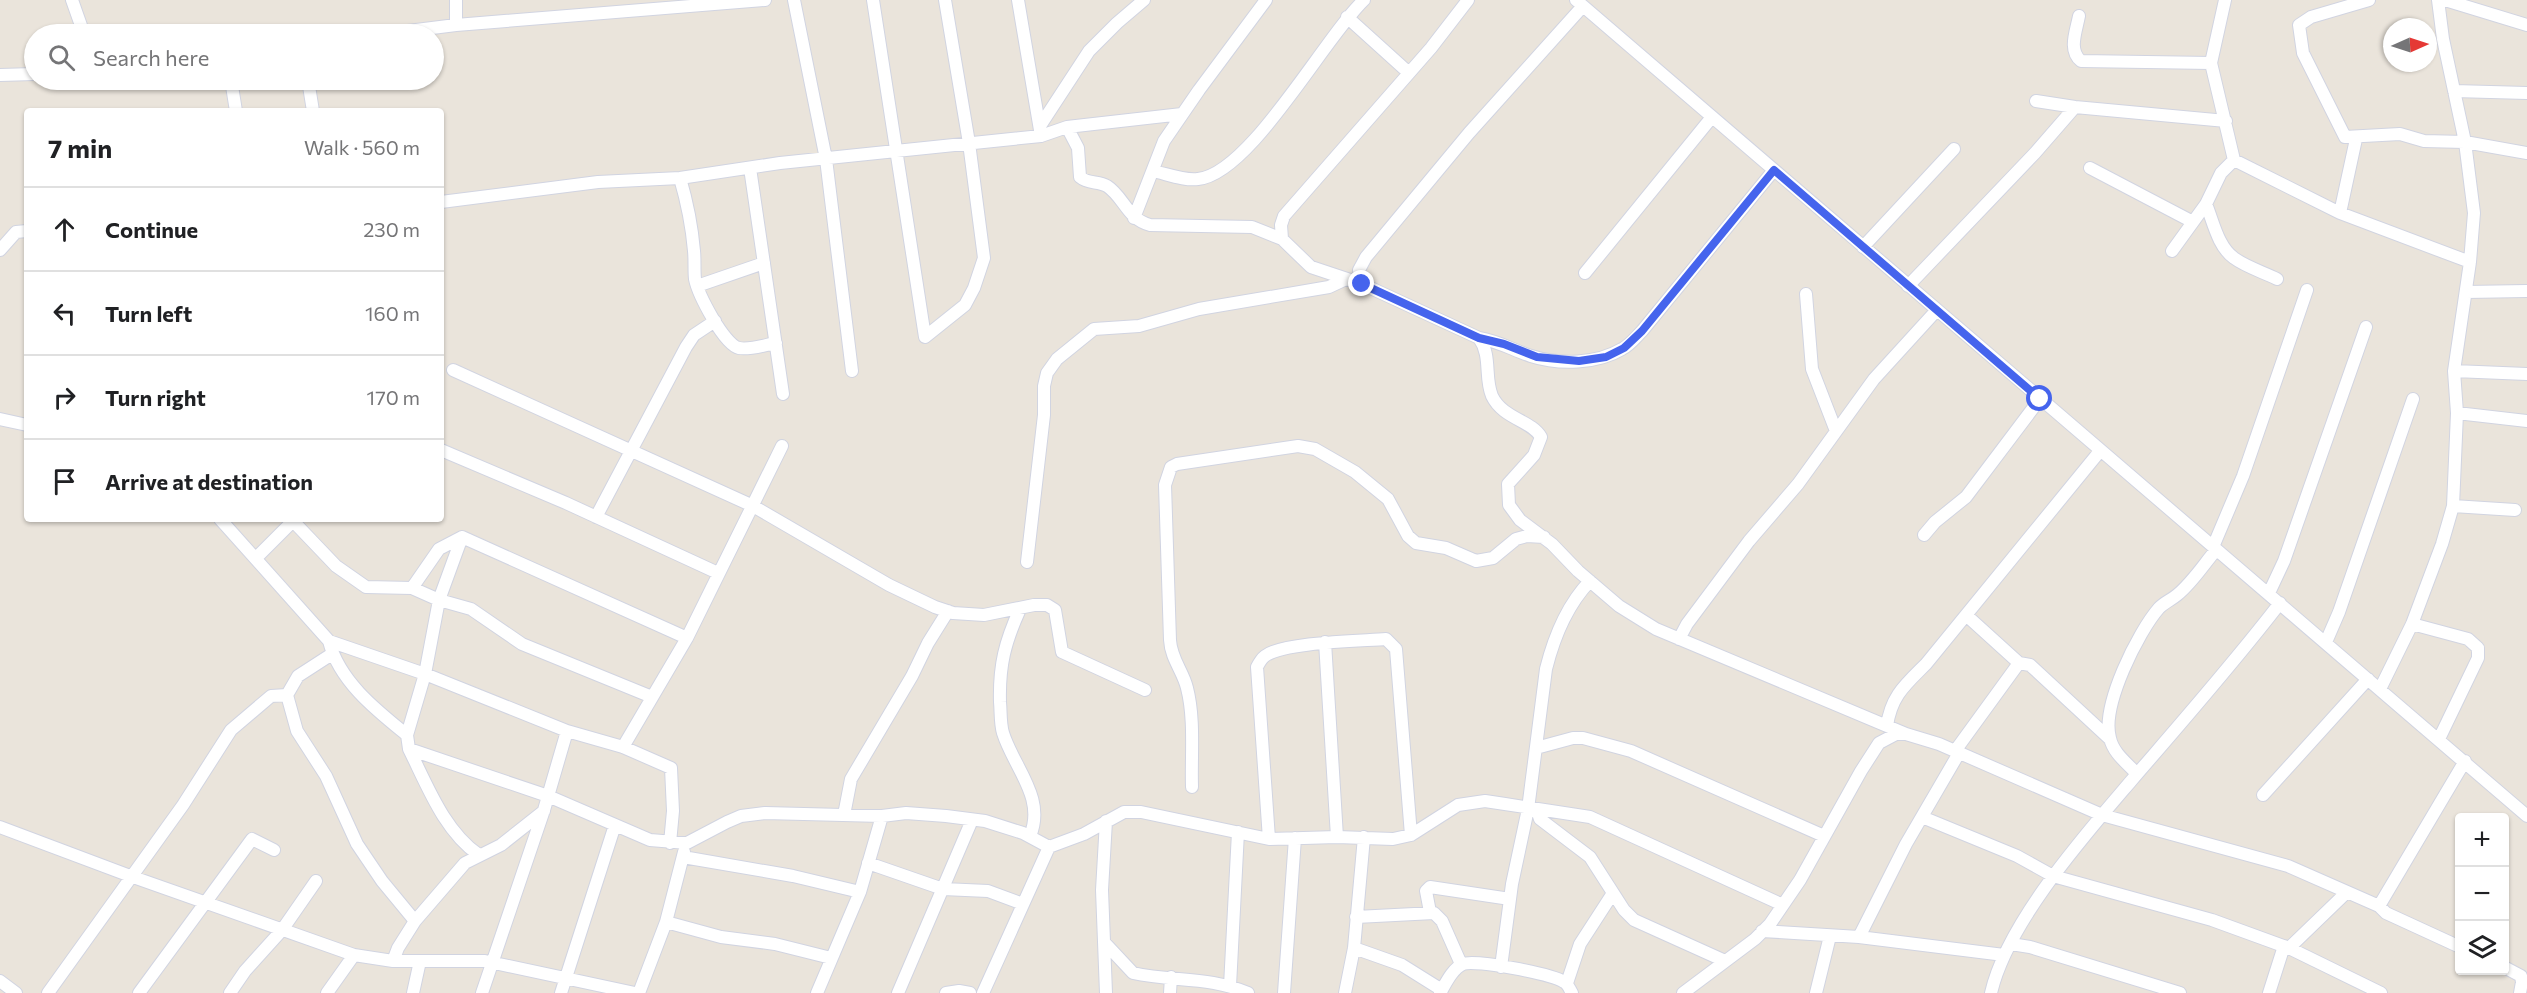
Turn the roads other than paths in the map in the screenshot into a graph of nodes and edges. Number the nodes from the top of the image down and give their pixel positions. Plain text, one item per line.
1 (72, 0) edge
2 (456, 0) edge
3 (765, 0) edge
4 (794, 0) edge
5 (873, 0) edge
6 (945, 0) edge
7 (1018, 0) edge
8 (1144, 0) edge
9 (1266, 0) edge
10 (1364, 0) edge
11 (1468, 0) edge
12 (2225, 0) edge
13 (2370, 0) edge
14 (2438, 0) edge
15 (2445, 0) edge
16 (1580, 3) edge
17 (2079, 16) dead end
18 (1347, 17) junction
19 (80, 24) edge
20 (456, 25) junction
21 (2527, 25) edge
22 (444, 26) edge
23 (2211, 63) junction
24 (1409, 73) junction
25 (24, 74) edge
26 (0, 75) edge
27 (233, 90) edge
28 (310, 90) edge
29 (2454, 91) junction
30 (2527, 93) edge
31 (2036, 101) dead end
32 (2075, 107) junction
33 (236, 108) edge
34 (313, 108) edge
35 (1182, 114) junction
36 (1712, 117) junction
37 (2226, 121) junction
38 (1068, 127) junction
39 (1040, 131) junction
40 (2356, 138) junction
41 (2465, 142) junction
42 (969, 143) junction
43 (1954, 149) dead end
44 (897, 153) junction
45 (2527, 153) edge
46 (826, 159) junction
47 (2234, 160) junction
48 (750, 168) junction
49 (2090, 168) dead end
50 (1774, 170) junction
51 (1153, 171) junction
52 (680, 178) junction
53 (444, 202) edge
54 (2206, 204) junction
55 (2340, 213) junction
56 (1134, 218) junction
57 (2193, 222) junction
58 (24, 231) edge
59 (1282, 239) junction
60 (1863, 247) junction
61 (0, 250) edge
62 (2172, 251) dead end
63 (2470, 262) junction
64 (764, 263) junction
65 (1585, 273) dead end
66 (1346, 279) junction
67 (2277, 279) dead end
68 (1362, 284) junction
69 (698, 286) junction
70 (1908, 286) junction
71 (2307, 291) dead end
72 (2527, 291) edge
73 (2466, 292) junction
74 (1806, 294) dead end
75 (1936, 311) junction
76 (715, 321) junction
77 (2366, 327) dead end
78 (1479, 338) junction
79 (776, 343) junction
80 (453, 369) dead end
81 (852, 371) dead end
82 (2454, 371) junction
83 (2527, 374) edge
84 (783, 394) dead end
85 (2040, 399) junction
86 (2413, 399) dead end
87 (2457, 413) junction
88 (0, 419) edge
89 (2527, 422) edge
90 (24, 424) edge
91 (1836, 431) junction
92 (782, 446) dead end
93 (632, 450) junction
94 (444, 451) edge
95 (2100, 451) junction
96 (753, 506) junction
97 (2452, 506) junction
98 (2515, 510) dead end
99 (596, 517) junction
100 (223, 522) edge
101 (292, 522) edge
102 (296, 522) edge
103 (1924, 535) dead end
104 (462, 537) junction
105 (1544, 537) junction
106 (2215, 548) junction
107 (256, 558) junction
108 (1027, 562) dead end
109 (718, 573) junction
110 (1590, 581) junction
111 (412, 588) junction
112 (2269, 593) junction
113 (439, 600) junction
114 (2280, 603) junction
115 (1020, 609) junction
116 (948, 611) junction
117 (1966, 615) junction
118 (2412, 624) junction
119 (687, 638) junction
120 (1679, 639) junction
121 (329, 641) junction
122 (1325, 642) junction
123 (2326, 642) junction
124 (332, 654) junction
125 (2019, 663) junction
126 (425, 674) junction
127 (2368, 679) junction
128 (2380, 689) junction
129 (1145, 690) dead end
130 (287, 695) junction
131 (652, 697) junction
132 (1887, 726) junction
133 (567, 731) junction
134 (1906, 734) junction
135 (407, 735) junction
136 (2110, 739) junction
137 (2439, 739) junction
138 (623, 747) junction
139 (409, 748) junction
140 (1536, 748) junction
141 (1957, 752) junction
142 (2465, 761) junction
143 (2137, 774) junction
144 (1192, 787) dead end
145 (2263, 795) dead end
146 (548, 796) junction
147 (1532, 809) junction
148 (544, 810) junction
149 (844, 815) junction
150 (2102, 815) junction
151 (882, 816) junction
152 (2527, 816) edge
153 (1922, 817) junction
154 (972, 819) junction
155 (1106, 821) junction
156 (615, 825) junction
157 (0, 826) edge
158 (1238, 832) junction
159 (1411, 835) junction
160 (1030, 836) junction
161 (1824, 836) junction
162 (1337, 837) junction
163 (1364, 837) junction
164 (1295, 838) junction
165 (1269, 839) junction
166 (670, 843) junction
167 (687, 843) junction
168 (1049, 847) junction
169 (274, 850) dead end
170 (479, 855) junction
171 (683, 857) junction
172 (868, 863) junction
173 (2053, 876) junction
174 (133, 877) junction
175 (316, 881) dead end
176 (943, 889) junction
177 (860, 892) junction
178 (2347, 892) junction
179 (1613, 893) junction
180 (1510, 899) junction
181 (205, 903) junction
182 (1023, 904) junction
183 (1783, 905) junction
184 (2379, 906) junction
185 (1430, 912) junction
186 (1356, 917) junction
187 (416, 921) junction
188 (666, 922) junction
189 (282, 930) junction
190 (1762, 931) junction
191 (1830, 936) junction
192 (1859, 937) junction
193 (1104, 942) junction
194 (2455, 945) edge
195 (2287, 947) junction
196 (1354, 948) junction
197 (2008, 950) junction
198 (354, 955) junction
199 (831, 958) junction
200 (393, 961) junction
201 (420, 961) junction
202 (1725, 961) junction
203 (492, 962) junction
204 (1461, 964) junction
205 (1501, 967) junction
206 (2509, 969) edge
207 (1171, 977) junction
208 (565, 979) junction
209 (0, 981) edge
210 (1230, 986) junction
211 (1569, 988) edge
212 (2166, 991) edge
213 (1441, 992) edge
214 (16, 993) edge
215 (48, 993) edge
216 (139, 993) edge
217 (230, 993) edge
218 (327, 993) edge
219 (413, 993) edge
220 (482, 993) edge
221 (561, 993) edge
222 (634, 993) edge
223 (639, 993) edge
224 (818, 993) edge
225 (898, 993) edge
226 (946, 993) edge
227 (970, 993) edge
228 (983, 993) edge
229 (1106, 993) edge
230 (1170, 993) edge
231 (1248, 993) edge
232 (1284, 993) edge
233 (1345, 993) edge
234 (1683, 993) edge
235 (1816, 993) edge
236 (1991, 993) edge
237 (2180, 993) edge
238 (2269, 993) edge
239 (2381, 993) edge
240 (2520, 993) edge

1 - 19 street
2 - 20 street
3 - 20 street
4 - 46 street
5 - 44 street
6 - 42 street
7 - 39 street
8 - 39 street
9 - 35 street
10 - 18 street
11 - 24 street
12 - 23 street
13 - 40 street
14 - 29 street
15 - 21 street
16 - 36 street
16 - 68 street
17 - 23 street
18 - 24 street
18 - 51 street
20 - 22 street
23 - 37 street
24 - 59 street
25 - 26 street
27 - 33 street
28 - 34 street
29 - 30 street
29 - 41 street
31 - 32 street
32 - 37 street
32 - 70 street
35 - 38 street
35 - 51 street
36 - 50 street
36 - 65 street
37 - 47 street
38 - 39 street
38 - 56 street
39 - 42 street
40 - 41 street
40 - 55 street
41 - 45 street
41 - 63 street
42 - 44 street
42 - 44 street
43 - 60 street
44 - 46 street
46 - 48 street
46 - 81 street
47 - 54 street
47 - 55 street
48 - 52 street
48 - 64 street
49 - 57 street
50 - 60 street
50 - 78 street
51 - 56 street
52 - 53 street
52 - 69 street
54 - 57 street
54 - 67 street
55 - 63 street
56 - 59 street
57 - 62 street
58 - 61 street
59 - 66 street
60 - 70 street
63 - 73 street
64 - 69 street
64 - 79 street
66 - 68 street
66 - 108 street
68 - 78 street
69 - 76 street
70 - 75 street
71 - 106 street
72 - 73 street
73 - 82 street
74 - 91 street
75 - 85 street
75 - 91 street
76 - 79 street
76 - 93 street
77 - 112 street
78 - 105 street
79 - 84 street
80 - 93 street
82 - 83 street
82 - 87 street
85 - 95 street
85 - 103 street
86 - 123 street
87 - 89 street
87 - 97 street
88 - 90 street
91 - 120 street
92 - 96 street
93 - 96 street
93 - 99 street
94 - 99 street
95 - 106 street
95 - 117 street
96 - 109 street
96 - 116 street
97 - 98 street
97 - 118 street
99 - 109 street
100 - 107 street
101 - 107 street
102 - 111 street
104 - 111 street
104 - 113 street
104 - 119 street
105 - 110 street
105 - 144 street
106 - 112 street
106 - 136 street
107 - 121 street
109 - 119 street
110 - 120 street
110 - 140 street
111 - 113 street
112 - 114 street
113 - 126 street
113 - 131 street
114 - 123 street
114 - 143 street
115 - 116 street
115 - 129 street
115 - 160 street
116 - 149 street
117 - 125 street
117 - 132 street
118 - 128 street
118 - 137 street
119 - 131 street
120 - 132 street
121 - 124 street
121 - 126 street
122 - 159 street
122 - 162 street
122 - 165 street
123 - 127 street
124 - 130 street
124 - 135 street
125 - 136 street
125 - 141 street
126 - 133 street
126 - 135 street
127 - 128 street
127 - 145 street
128 - 137 street
130 - 174 street
130 - 187 street
131 - 138 street
132 - 134 street
133 - 138 street
133 - 146 street
134 - 141 street
134 - 161 street
135 - 139 street
136 - 143 street
137 - 142 street
138 - 166 street
139 - 146 street
139 - 170 street
140 - 147 street
140 - 161 street
141 - 150 street
141 - 153 street
142 - 152 street
142 - 184 street
143 - 150 street
146 - 148 street
146 - 156 street
147 - 159 street
147 - 179 street
147 - 180 street
147 - 183 street
148 - 170 street
148 - 203 street
149 - 151 street
149 - 167 street
150 - 173 street
150 - 178 street
151 - 154 street
151 - 172 street
153 - 173 street
153 - 192 street
154 - 160 street
154 - 176 street
155 - 158 street
155 - 168 street
155 - 193 street
156 - 166 street
156 - 208 street
157 - 174 street
158 - 165 street
158 - 210 street
159 - 163 street
160 - 168 street
161 - 183 street
162 - 163 street
162 - 164 street
163 - 186 street
164 - 165 street
164 - 232 street
166 - 167 street
167 - 171 street
168 - 182 street
169 - 181 street
170 - 187 street
171 - 177 street
171 - 188 street
172 - 176 street
172 - 177 street
173 - 195 street
173 - 197 street
174 - 181 street
174 - 215 street
175 - 189 street
176 - 182 street
176 - 225 street
177 - 199 street
178 - 184 street
178 - 195 street
179 - 202 street
179 - 211 street
180 - 185 street
180 - 205 street
181 - 189 street
181 - 216 street
182 - 228 street
183 - 190 street
184 - 194 street
185 - 186 street
185 - 204 street
186 - 196 street
187 - 200 street
188 - 199 street
188 - 223 street
189 - 198 street
189 - 217 street
190 - 191 street
190 - 202 street
191 - 192 street
191 - 235 street
192 - 197 street
193 - 207 street
193 - 229 street
195 - 238 street
195 - 239 street
196 - 213 street
196 - 233 street
197 - 212 street
197 - 236 street
198 - 200 street
198 - 218 street
199 - 224 street
200 - 201 street
201 - 203 street
201 - 219 street
202 - 234 street
203 - 208 street
203 - 220 street
204 - 205 street
204 - 213 street
205 - 211 street
206 - 240 street
207 - 210 street
207 - 230 street
208 - 221 street
208 - 222 street
209 - 214 street
210 - 231 street
212 - 237 street
226 - 227 street

